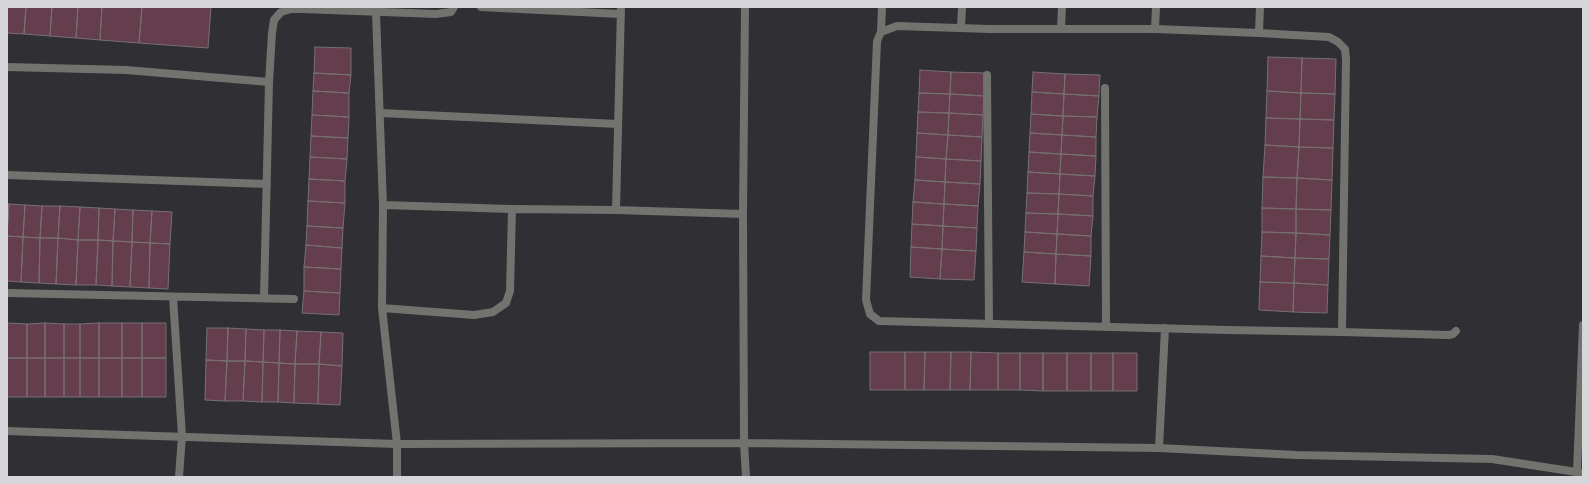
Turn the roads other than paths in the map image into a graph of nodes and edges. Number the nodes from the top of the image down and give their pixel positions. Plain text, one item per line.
1 (454, 7) edge
2 (481, 7) edge
3 (745, 7) edge
4 (882, 7) edge
5 (962, 7) edge
6 (1062, 7) edge
7 (1156, 7) edge
8 (1260, 7) edge
9 (620, 10) edge
10 (376, 13) junction
11 (961, 27) junction
12 (1061, 28) junction
13 (1155, 29) junction
14 (881, 32) junction
15 (1259, 33) junction
16 (7, 67) edge
17 (987, 75) dead end
18 (269, 82) junction
19 (1105, 88) dead end
20 (380, 113) junction
21 (618, 124) junction
22 (7, 175) edge
23 (267, 184) junction
24 (383, 205) junction
25 (512, 209) junction
26 (616, 210) junction
27 (743, 214) junction
28 (7, 293) edge
29 (173, 297) junction
30 (264, 298) junction
31 (294, 299) dead end
32 (382, 308) junction
33 (989, 324) junction
34 (1583, 325) edge
35 (1106, 327) junction
36 (1165, 328) junction
37 (1456, 331) dead end
38 (1342, 332) junction
39 (7, 431) edge
40 (182, 436) junction
41 (744, 443) junction
42 (397, 444) junction
43 (1158, 448) junction
44 (1580, 473) edge
45 (179, 477) edge
46 (397, 477) edge
47 (746, 477) edge

1 - 10 street
2 - 9 street
3 - 27 street
4 - 14 street
5 - 11 street
6 - 12 street
7 - 13 street
8 - 15 street
9 - 21 street
10 - 18 street
10 - 20 street
11 - 12 street
11 - 14 street
12 - 13 street
13 - 15 street
14 - 33 street
15 - 38 street
16 - 18 street
17 - 33 street
18 - 23 street
19 - 35 street
20 - 21 street
20 - 24 street
21 - 26 street
22 - 23 street
23 - 30 street
24 - 25 street
24 - 32 street
25 - 26 street
25 - 32 street
26 - 27 street
27 - 41 street
28 - 29 street
29 - 30 street
29 - 40 street
30 - 31 street
32 - 42 street
33 - 35 street
34 - 44 street
35 - 36 street
36 - 38 street
36 - 43 street
37 - 38 street
39 - 40 street
40 - 42 street
40 - 45 street
41 - 42 street
41 - 43 street
41 - 47 street
42 - 46 street
43 - 44 street

